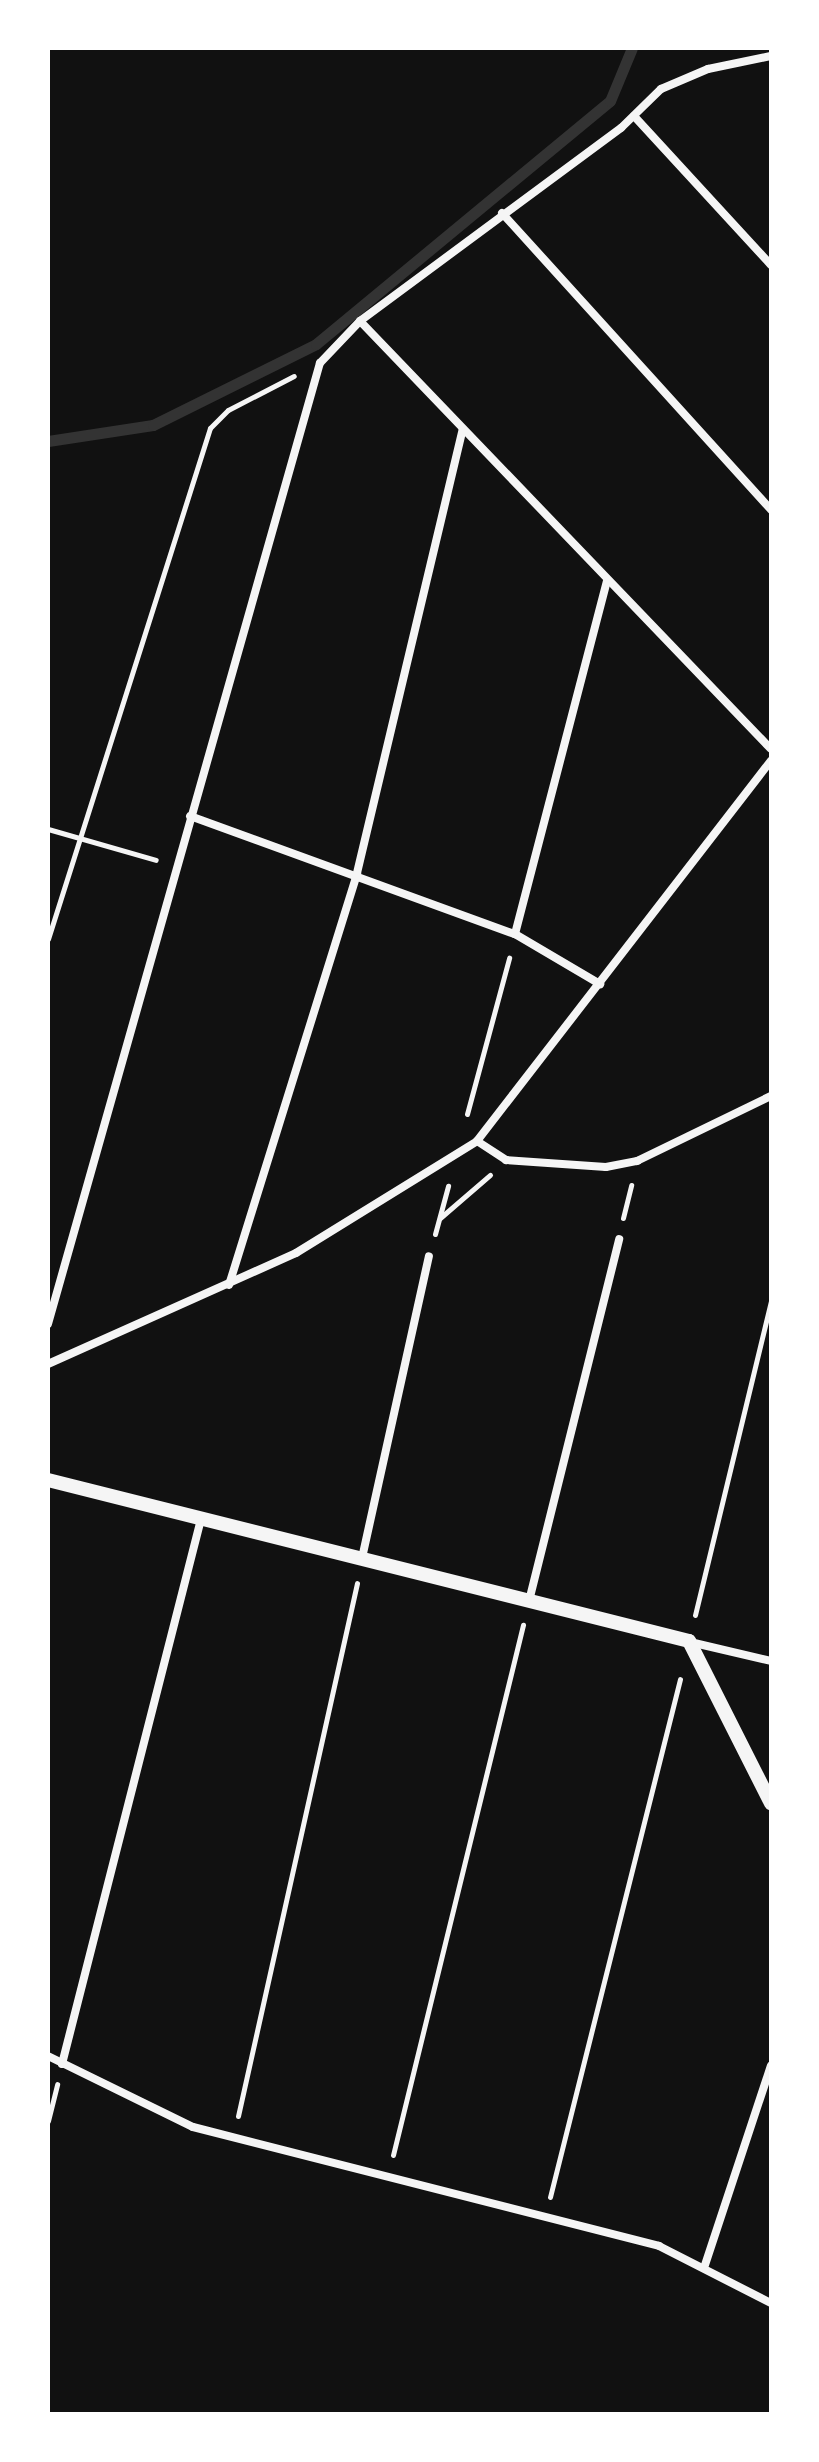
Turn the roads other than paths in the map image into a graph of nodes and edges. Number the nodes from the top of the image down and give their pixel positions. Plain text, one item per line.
1 (771, 56) edge
2 (634, 116) junction
3 (502, 213) junction
4 (771, 265) edge
5 (360, 321) junction
6 (463, 429) junction
7 (771, 510) edge
8 (607, 582) junction
9 (771, 749) edge
10 (771, 760) edge
11 (190, 816) junction
12 (357, 873) junction
13 (515, 934) junction
14 (600, 984) junction
15 (771, 1096) edge
16 (477, 1141) junction
17 (619, 1239) road end
18 (429, 1256) road end
19 (229, 1285) junction
20 (48, 1324) edge
21 (48, 1364) edge
22 (48, 1480) edge
23 (201, 1519) junction
24 (362, 1558) junction
25 (529, 1601) junction
26 (689, 1641) junction
27 (771, 1661) edge
28 (771, 1803) edge
29 (48, 2056) edge
30 (62, 2064) junction
31 (771, 2066) edge
32 (705, 2265) junction
33 (771, 2303) edge

1 - 2 street
2 - 3 street
2 - 4 street
3 - 5 street
3 - 7 street
5 - 6 street
5 - 11 street
6 - 8 street
6 - 12 street
8 - 9 street
8 - 13 street
10 - 14 street
11 - 12 street
11 - 20 street
12 - 13 street
12 - 19 street
13 - 14 street
14 - 16 street
15 - 16 street
16 - 19 street
17 - 25 street
18 - 24 street
19 - 21 street
22 - 23 street
23 - 24 street
23 - 30 street
24 - 25 street
25 - 26 street
26 - 27 street
26 - 28 street
29 - 30 street
30 - 32 street
31 - 32 street
32 - 33 street

